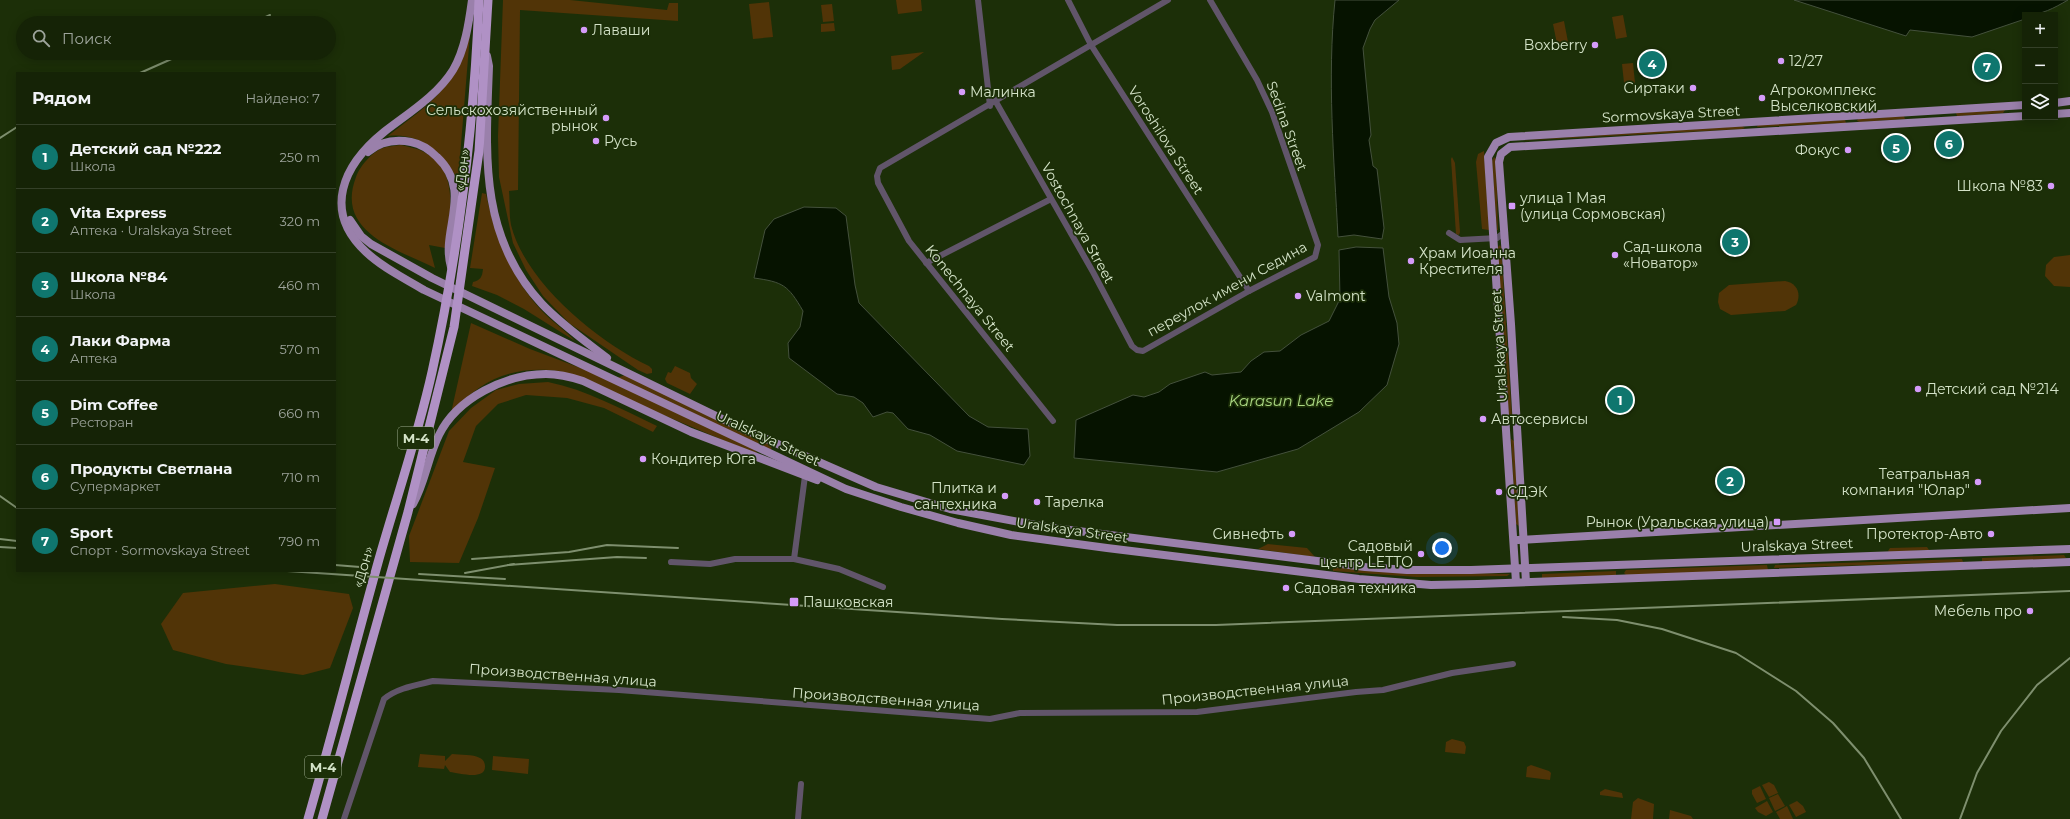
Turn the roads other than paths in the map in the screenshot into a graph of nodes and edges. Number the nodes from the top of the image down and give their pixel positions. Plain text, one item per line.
1 (472, 0) edge
2 (479, 0) edge
3 (488, 0) edge
4 (978, 0) edge
5 (1068, 0) edge
6 (1168, 0) edge
7 (1210, 0) edge
8 (1091, 45) junction
9 (486, 47) junction
10 (2070, 101) edge
11 (996, 102) junction
12 (2058, 102) edge
13 (2022, 104) edge
14 (990, 106) junction
15 (2010, 106) junction
16 (2070, 113) edge
17 (2058, 114) edge
18 (2022, 116) edge
19 (2011, 117) junction
20 (1750, 123) junction
21 (1751, 133) junction
22 (1505, 150) joint
23 (1051, 199) junction
24 (1505, 232) junction
25 (1449, 233) dead end
26 (1494, 243) junction
27 (1318, 245) joint
28 (1506, 246) junction
29 (926, 263) junction
30 (451, 267) junction
31 (1249, 290) junction
32 (1143, 351) joint
33 (620, 368) junction
34 (613, 378) junction
35 (1053, 421) dead end
36 (805, 476) junction
37 (846, 489) junction
38 (2070, 508) edge
39 (408, 512) junction
40 (1514, 535) junction
41 (1525, 541) junction
42 (2070, 550) edge
43 (794, 559) junction
44 (671, 562) dead end
45 (2070, 562) edge
46 (1332, 563) junction
47 (1516, 567) junction
48 (1525, 567) junction
49 (1331, 576) junction
50 (1516, 582) junction
51 (1526, 582) junction
52 (883, 587) dead end
53 (1513, 664) dead end
54 (801, 784) dead end
55 (308, 819) edge
56 (322, 819) edge
57 (344, 819) edge
58 (798, 819) edge

1 - 34 main road, Uralskaya Street
2 - 30 highway, «Дон» / М-4
3 - 9 highway, «Дон» / М-4
4 - 14 street
5 - 8 street, Voroshilova Street
6 - 8 street
7 - 27 street, Sedina Street
8 - 11 street
8 - 31 street, Voroshilova Street
9 - 33 main road
9 - 39 highway, «Дон» / М-4
10 - 12 main road
11 - 14 street
11 - 23 street, Vostochnaya Street
13 - 15 main road, Sormovskaya Street
14 - 29 street, Konechnaya Street
15 - 19 main road
15 - 20 main road, Sormovskaya Street
16 - 17 main road
18 - 19 main road, Sormovskaya Street
19 - 21 main road, Sormovskaya Street
20 - 21 main road
20 - 26 main road, Sormovskaya Street
21 - 22 main road, Sormovskaya Street
22 - 24 main road, Uralskaya Street
23 - 29 street
23 - 32 street, Vostochnaya Street
24 - 26 street
24 - 28 main road, Uralskaya Street
25 - 26 street
26 - 28 street
26 - 40 main road
27 - 31 street, переулок имени Седина
28 - 41 main road, Uralskaya Street
29 - 35 street, Konechnaya Street
30 - 33 main road, Uralskaya Street
30 - 55 highway, «Дон» / М-4
31 - 32 street, переулок имени Седина
33 - 34 main road
33 - 46 main road, Uralskaya Street
34 - 37 main road, Uralskaya Street
36 - 37 main road
36 - 39 main road
36 - 43 street
37 - 49 main road, Uralskaya Street
38 - 41 main road, Uralskaya Street
39 - 56 highway, «Дон» / М-4
40 - 41 main road
40 - 47 main road
41 - 48 main road, Uralskaya Street
42 - 48 main road, Uralskaya Street
43 - 44 street
43 - 52 street
45 - 51 main road, Uralskaya Street
46 - 47 main road, Uralskaya Street
46 - 49 street
47 - 48 main road, Uralskaya Street
47 - 50 main road
48 - 51 main road, Uralskaya Street
49 - 50 main road, Uralskaya Street
50 - 51 main road, Uralskaya Street
53 - 57 street, Производственная улица
54 - 58 street

